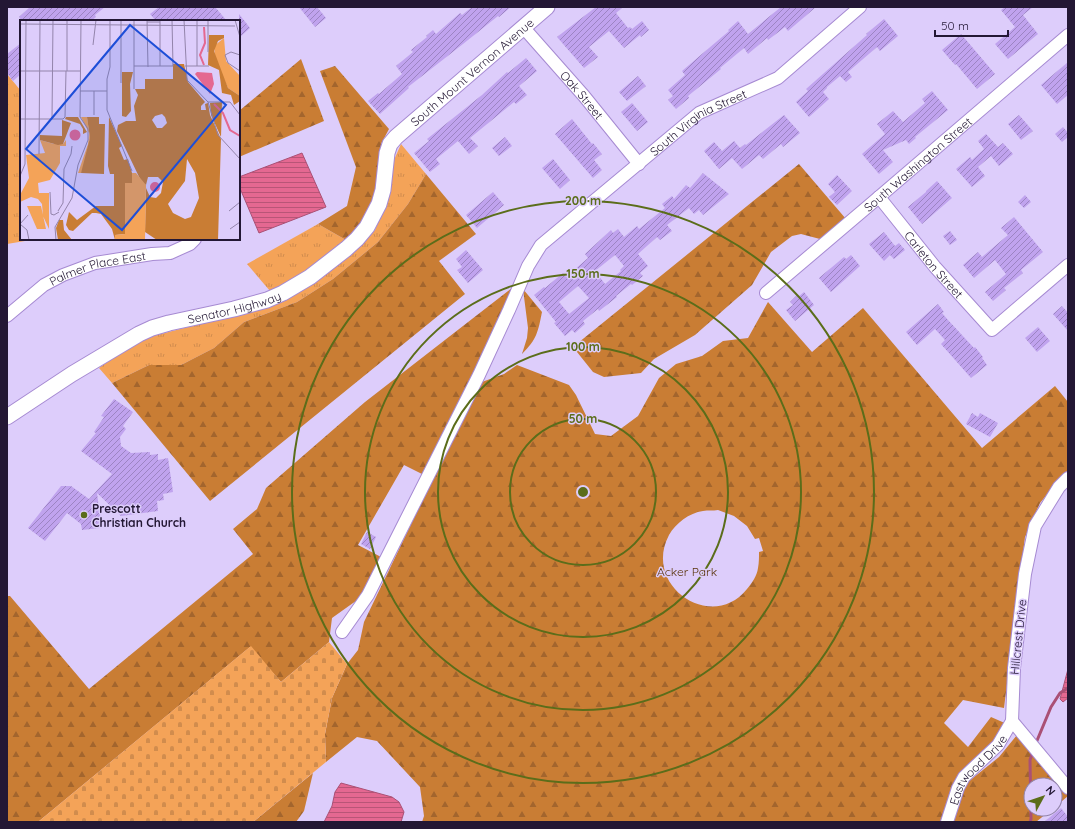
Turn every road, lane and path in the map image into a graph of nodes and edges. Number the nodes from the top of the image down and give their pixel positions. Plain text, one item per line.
1 (547, 7) edge
2 (860, 7) edge
3 (523, 27) junction
4 (1068, 35) edge
5 (396, 137) joint
6 (639, 164) junction
7 (879, 197) junction
8 (194, 240) edge
9 (1068, 265) edge
10 (766, 293) dead end
11 (7, 316) edge
12 (7, 416) edge
13 (1068, 478) edge
14 (342, 632) dead end
15 (1012, 721) junction
16 (1068, 788) edge
17 (947, 822) edge

1 - 3 street, South Mount Vernon Avenue
2 - 6 street, South Virginia Street
3 - 5 street, South Mount Vernon Avenue
3 - 6 street, Oak Street
4 - 7 street, South Washington Street
5 - 12 street, Senator Highway
6 - 14 street, South Virginia Street
7 - 9 street, Carleton Street
7 - 10 street, South Washington Street
8 - 11 street, Palmer Place East
13 - 15 street, Hillcrest Drive
15 - 16 street
15 - 17 street, Eastwood Drive

